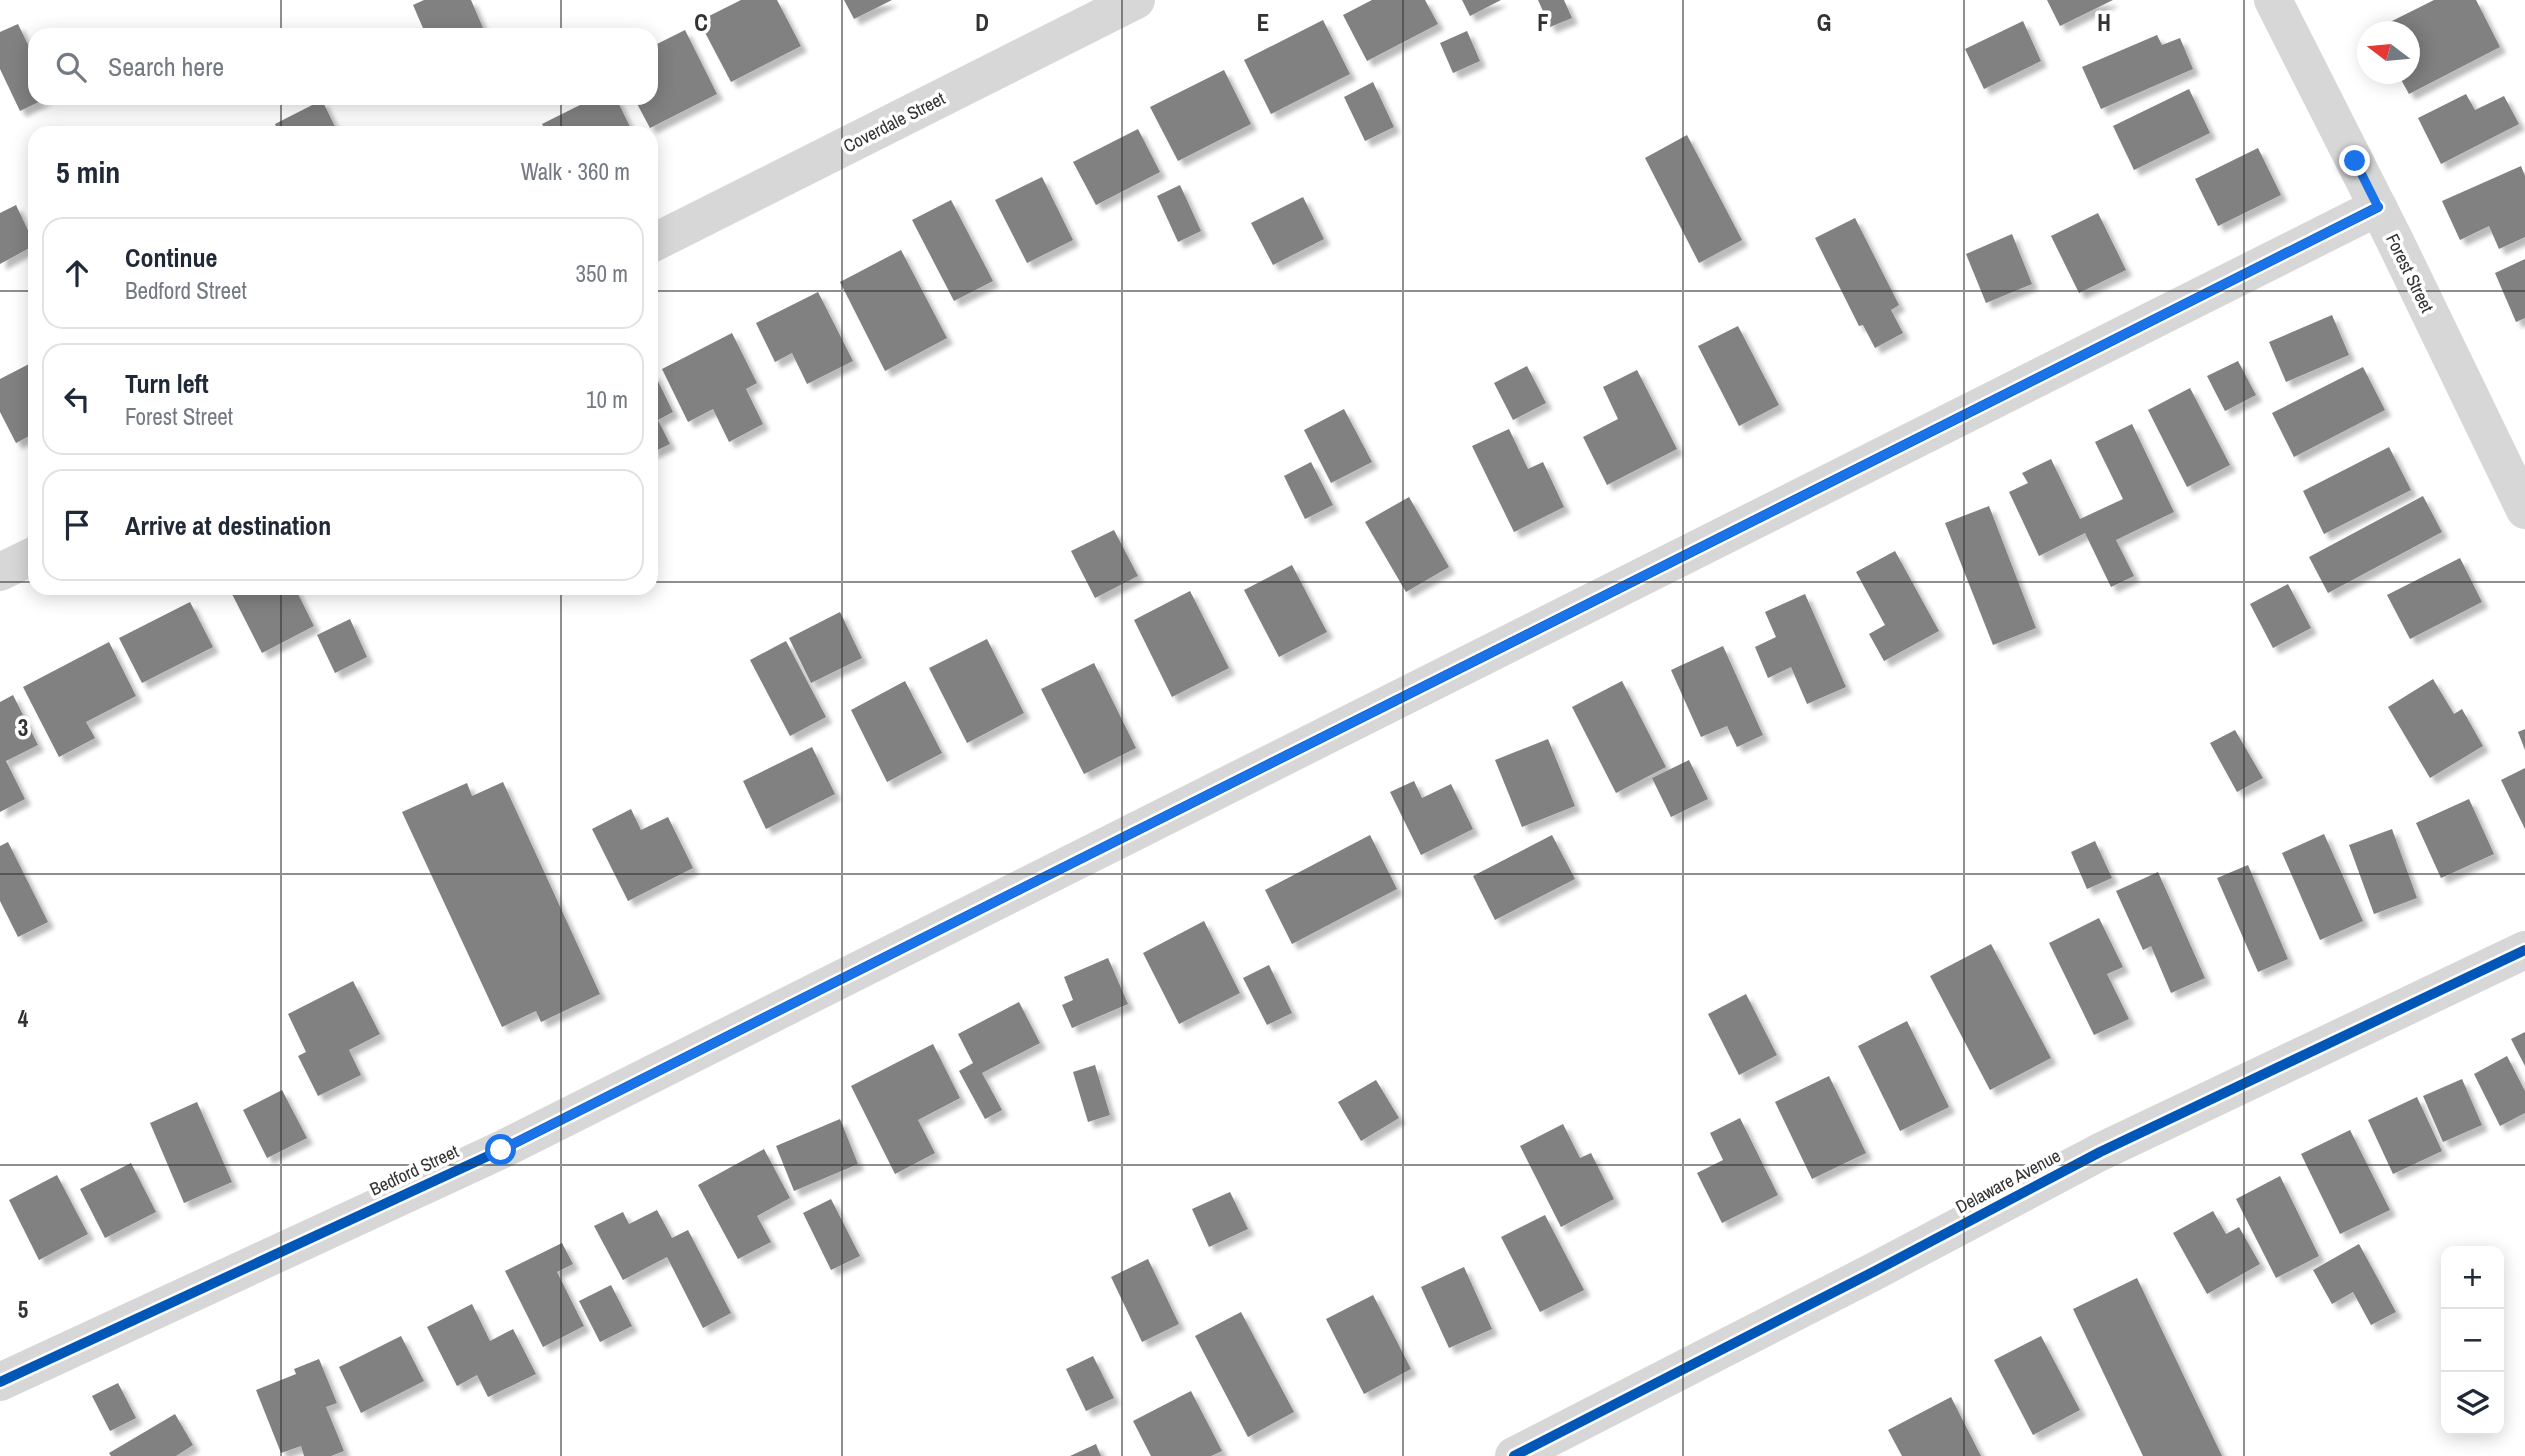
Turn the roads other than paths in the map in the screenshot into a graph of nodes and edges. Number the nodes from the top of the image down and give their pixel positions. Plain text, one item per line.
1 (1136, 0) edge
2 (2273, 0) edge
3 (2378, 207) junction
4 (658, 240) edge
5 (2525, 510) edge
6 (28, 558) edge
7 (0, 572) edge
8 (2525, 950) edge
9 (0, 1382) edge
10 (1514, 1456) edge

1 - 4 street, Coverdale Street
2 - 3 street, Forest Street
3 - 5 street, Forest Street
3 - 9 street, Bedford Street
6 - 7 street
8 - 10 street, Delaware Avenue

